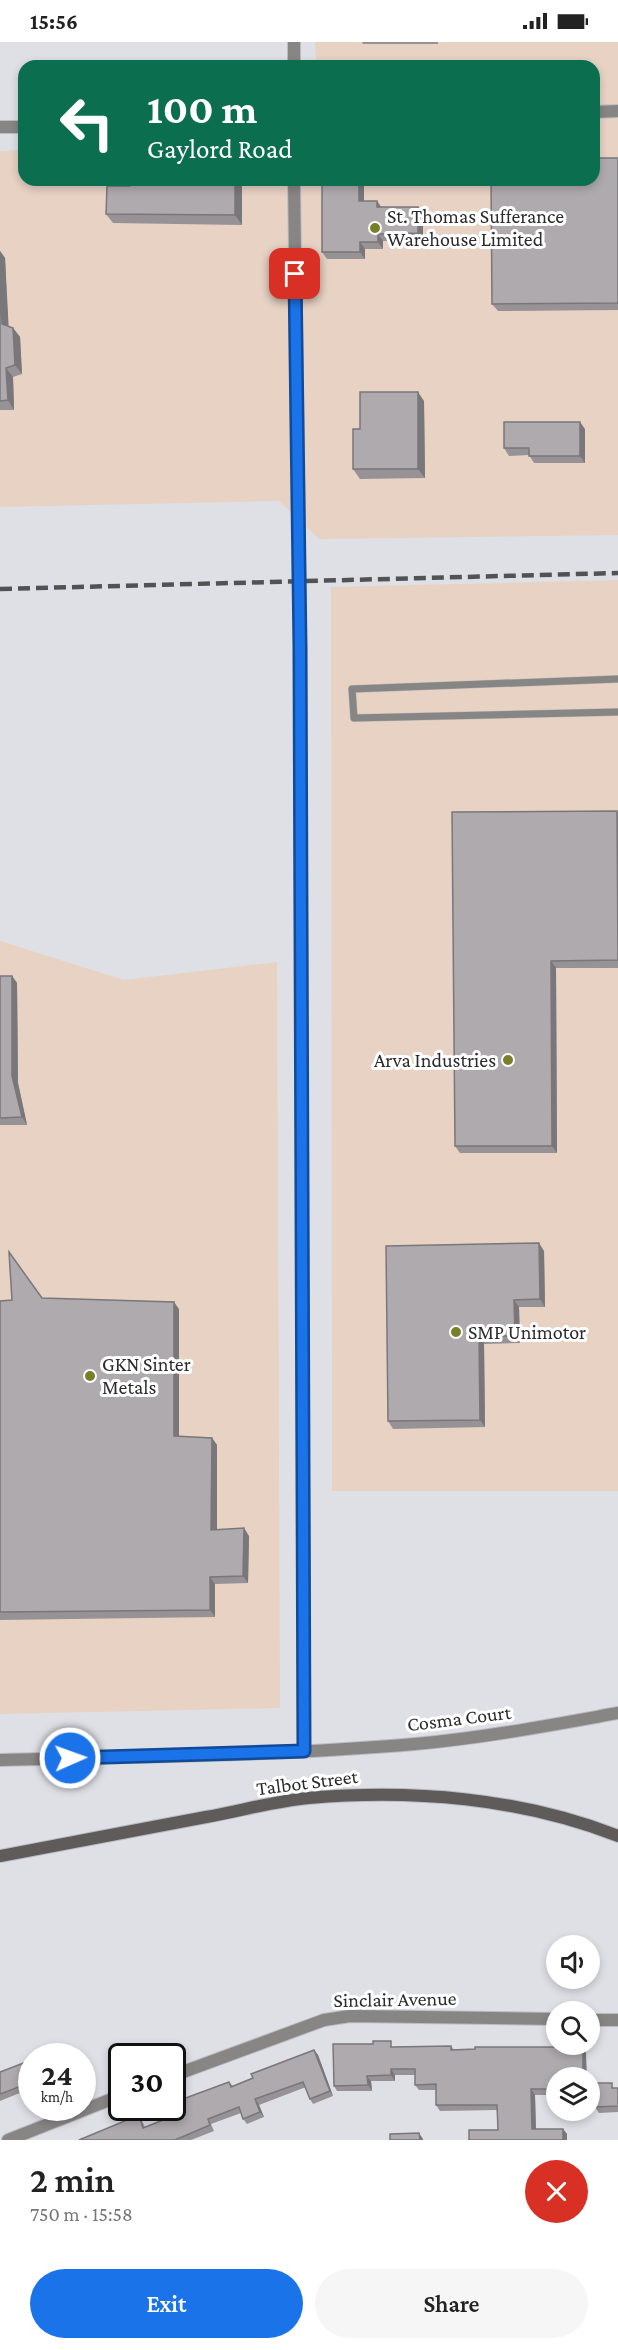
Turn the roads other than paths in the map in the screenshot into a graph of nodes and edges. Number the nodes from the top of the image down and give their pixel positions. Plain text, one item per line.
1 (294, 42) edge
2 (294, 60) edge
3 (618, 111) edge
4 (600, 112) edge
5 (0, 127) edge
6 (18, 127) edge
7 (294, 186) edge
8 (618, 679) edge
9 (618, 712) edge
10 (618, 1713) edge
11 (304, 1751) junction
12 (0, 1760) edge
13 (618, 1836) edge
14 (0, 1856) edge
15 (546, 2019) edge
16 (600, 2020) edge
17 (618, 2020) edge
18 (186, 2071) edge
19 (108, 2101) edge
20 (8, 2140) edge

1 - 2 street
3 - 4 street
5 - 6 street
7 - 11 street
8 - 9 lane
10 - 11 street, Cosma Court
11 - 12 street, Cosma Court
13 - 14 main road, Talbot Street
15 - 18 street, Sinclair Avenue
16 - 17 street
19 - 20 street

